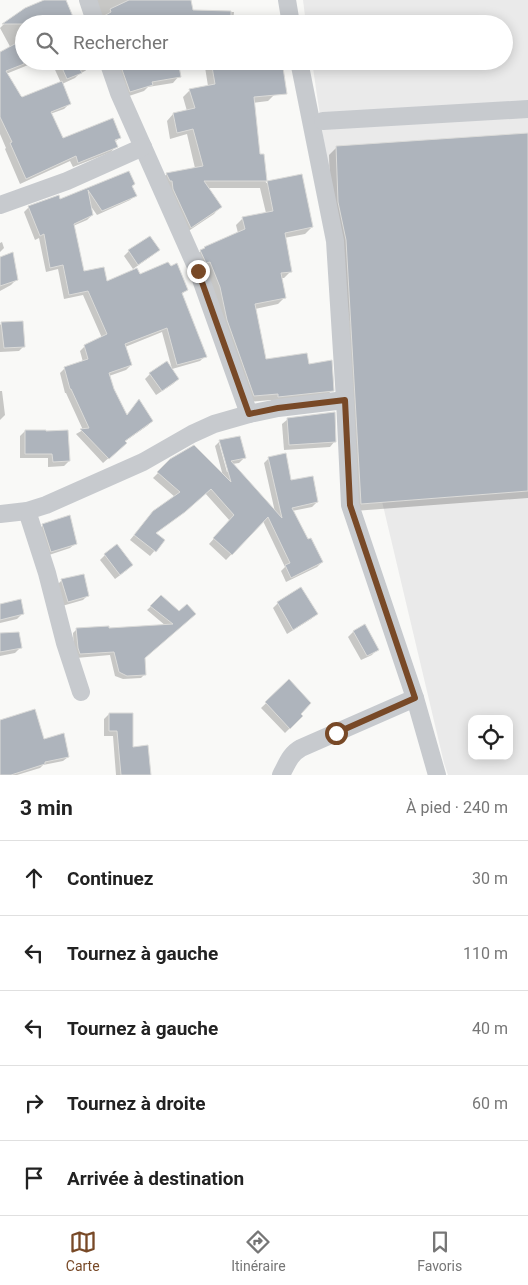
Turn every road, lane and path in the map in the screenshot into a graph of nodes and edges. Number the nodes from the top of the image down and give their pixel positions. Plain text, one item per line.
1 (88, 0) edge
2 (287, 0) edge
3 (93, 15) edge
4 (290, 15) edge
5 (111, 70) edge
6 (301, 70) edge
7 (528, 109) edge
8 (324, 121) dead end
9 (143, 147) junction
10 (0, 205) edge
11 (345, 400) junction
12 (249, 414) junction
13 (27, 511) junction
14 (0, 514) edge
15 (81, 692) dead end
16 (415, 698) junction
17 (281, 775) edge
18 (437, 775) edge

1 - 3 street
2 - 4 street
5 - 9 street
6 - 11 street
7 - 8 street
9 - 10 street
9 - 12 street
11 - 12 street
11 - 16 street
12 - 13 street
13 - 14 street
13 - 15 street
16 - 17 street
16 - 18 street

